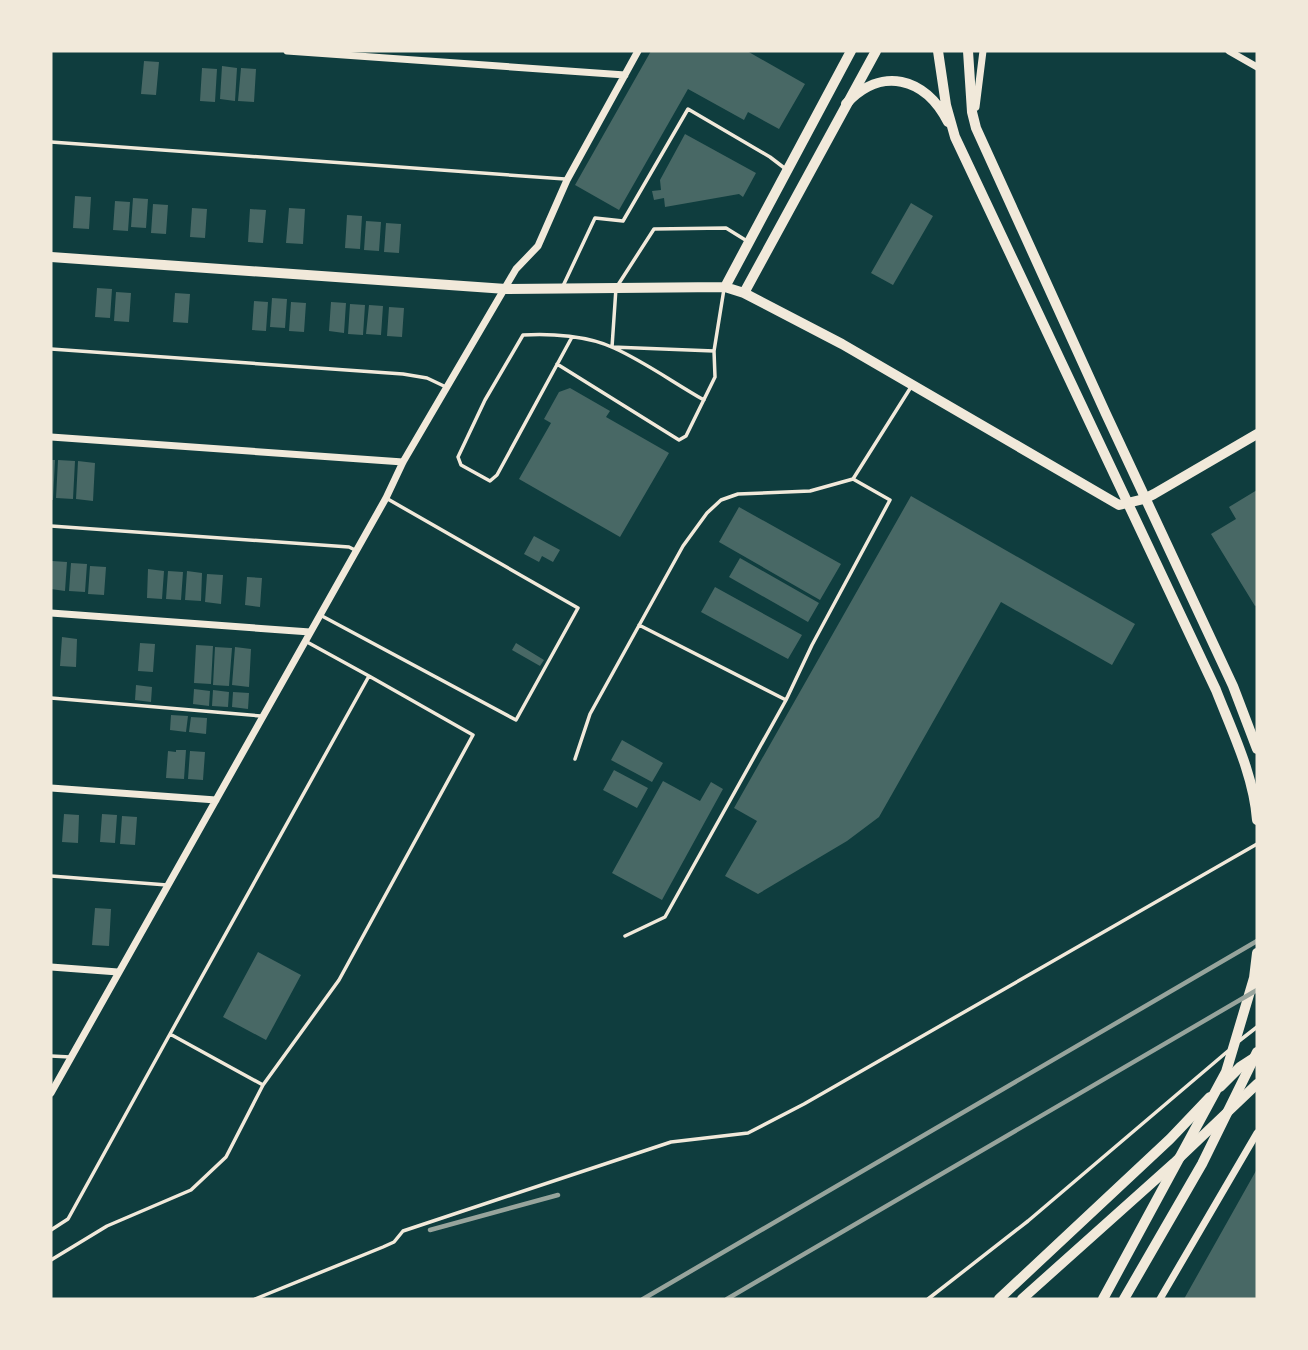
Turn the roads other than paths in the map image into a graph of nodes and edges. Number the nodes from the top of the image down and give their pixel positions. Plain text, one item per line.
1 (287, 51) edge
2 (638, 51) edge
3 (852, 51) edge
4 (876, 51) edge
5 (938, 51) edge
6 (968, 51) edge
7 (983, 51) edge
8 (1229, 51) edge
9 (1257, 67) edge
10 (625, 75) junction
11 (846, 104) junction
12 (976, 128) junction
13 (955, 137) junction
14 (51, 142) edge
15 (787, 170) junction
16 (567, 180) junction
17 (749, 242) junction
18 (51, 257) edge
19 (725, 287) junction
20 (562, 288) junction
21 (616, 288) junction
22 (506, 289) junction
23 (744, 293) junction
24 (572, 337) junction
25 (612, 347) junction
26 (51, 349) edge
27 (715, 351) junction
28 (557, 364) junction
29 (912, 386) junction
30 (446, 387) junction
31 (704, 400) junction
32 (1257, 434) edge
33 (51, 438) edge
34 (402, 462) junction
35 (853, 479) junction
36 (386, 498) junction
37 (51, 526) edge
38 (356, 551) junction
39 (51, 613) edge
40 (320, 615) junction
41 (639, 625) junction
42 (310, 632) junction
43 (305, 641) dead end
44 (369, 676) junction
45 (51, 698) edge
46 (786, 700) junction
47 (263, 716) junction
48 (1257, 749) edge
49 (575, 759) dead end
50 (51, 788) edge
51 (216, 800) junction
52 (1257, 820) edge
53 (1257, 844) edge
54 (51, 876) edge
55 (167, 885) junction
56 (625, 936) dead end
57 (1257, 953) edge
58 (51, 967) edge
59 (118, 972) junction
60 (1257, 1027) edge
61 (170, 1034) junction
62 (1257, 1054) edge
63 (51, 1056) edge
64 (71, 1057) junction
65 (1257, 1084) edge
66 (263, 1085) junction
67 (51, 1093) edge
68 (1257, 1133) edge
69 (51, 1230) edge
70 (51, 1261) edge
71 (255, 1299) edge
72 (928, 1299) edge
73 (999, 1299) edge
74 (1022, 1299) edge
75 (1103, 1299) edge
76 (1124, 1299) edge
77 (1160, 1299) edge

1 - 10 street
2 - 10 street
3 - 15 street
4 - 11 street
5 - 13 main road
6 - 12 main road
7 - 12 street
8 - 9 street
10 - 16 street
11 - 13 main road
11 - 23 street
12 - 48 main road
13 - 52 main road
14 - 16 lane
15 - 17 street
15 - 20 lane
16 - 22 street
17 - 19 street
17 - 21 lane
18 - 22 street
19 - 21 street
19 - 23 street
19 - 27 lane
20 - 21 street
20 - 22 street
21 - 25 lane
22 - 30 street
23 - 29 street
24 - 25 lane
24 - 28 lane
24 - 28 lane
25 - 27 lane
25 - 31 lane
26 - 30 lane
27 - 31 lane
28 - 31 lane
29 - 32 street
29 - 35 lane
30 - 34 street
33 - 34 street
34 - 36 street
35 - 41 lane
35 - 46 lane
36 - 38 street
36 - 40 lane
37 - 38 lane
38 - 40 street
39 - 42 street
40 - 42 street
41 - 46 lane
41 - 49 lane
42 - 47 street
43 - 44 lane
44 - 61 lane
44 - 66 lane
45 - 47 lane
46 - 56 lane
47 - 51 street
50 - 51 street
51 - 55 street
53 - 71 lane
54 - 55 lane
55 - 59 street
57 - 75 main road
58 - 59 street
59 - 64 street
60 - 72 lane
61 - 66 lane
61 - 69 lane
62 - 73 street
62 - 76 main road
63 - 64 lane
64 - 67 street
65 - 74 street
66 - 70 lane
68 - 77 street

